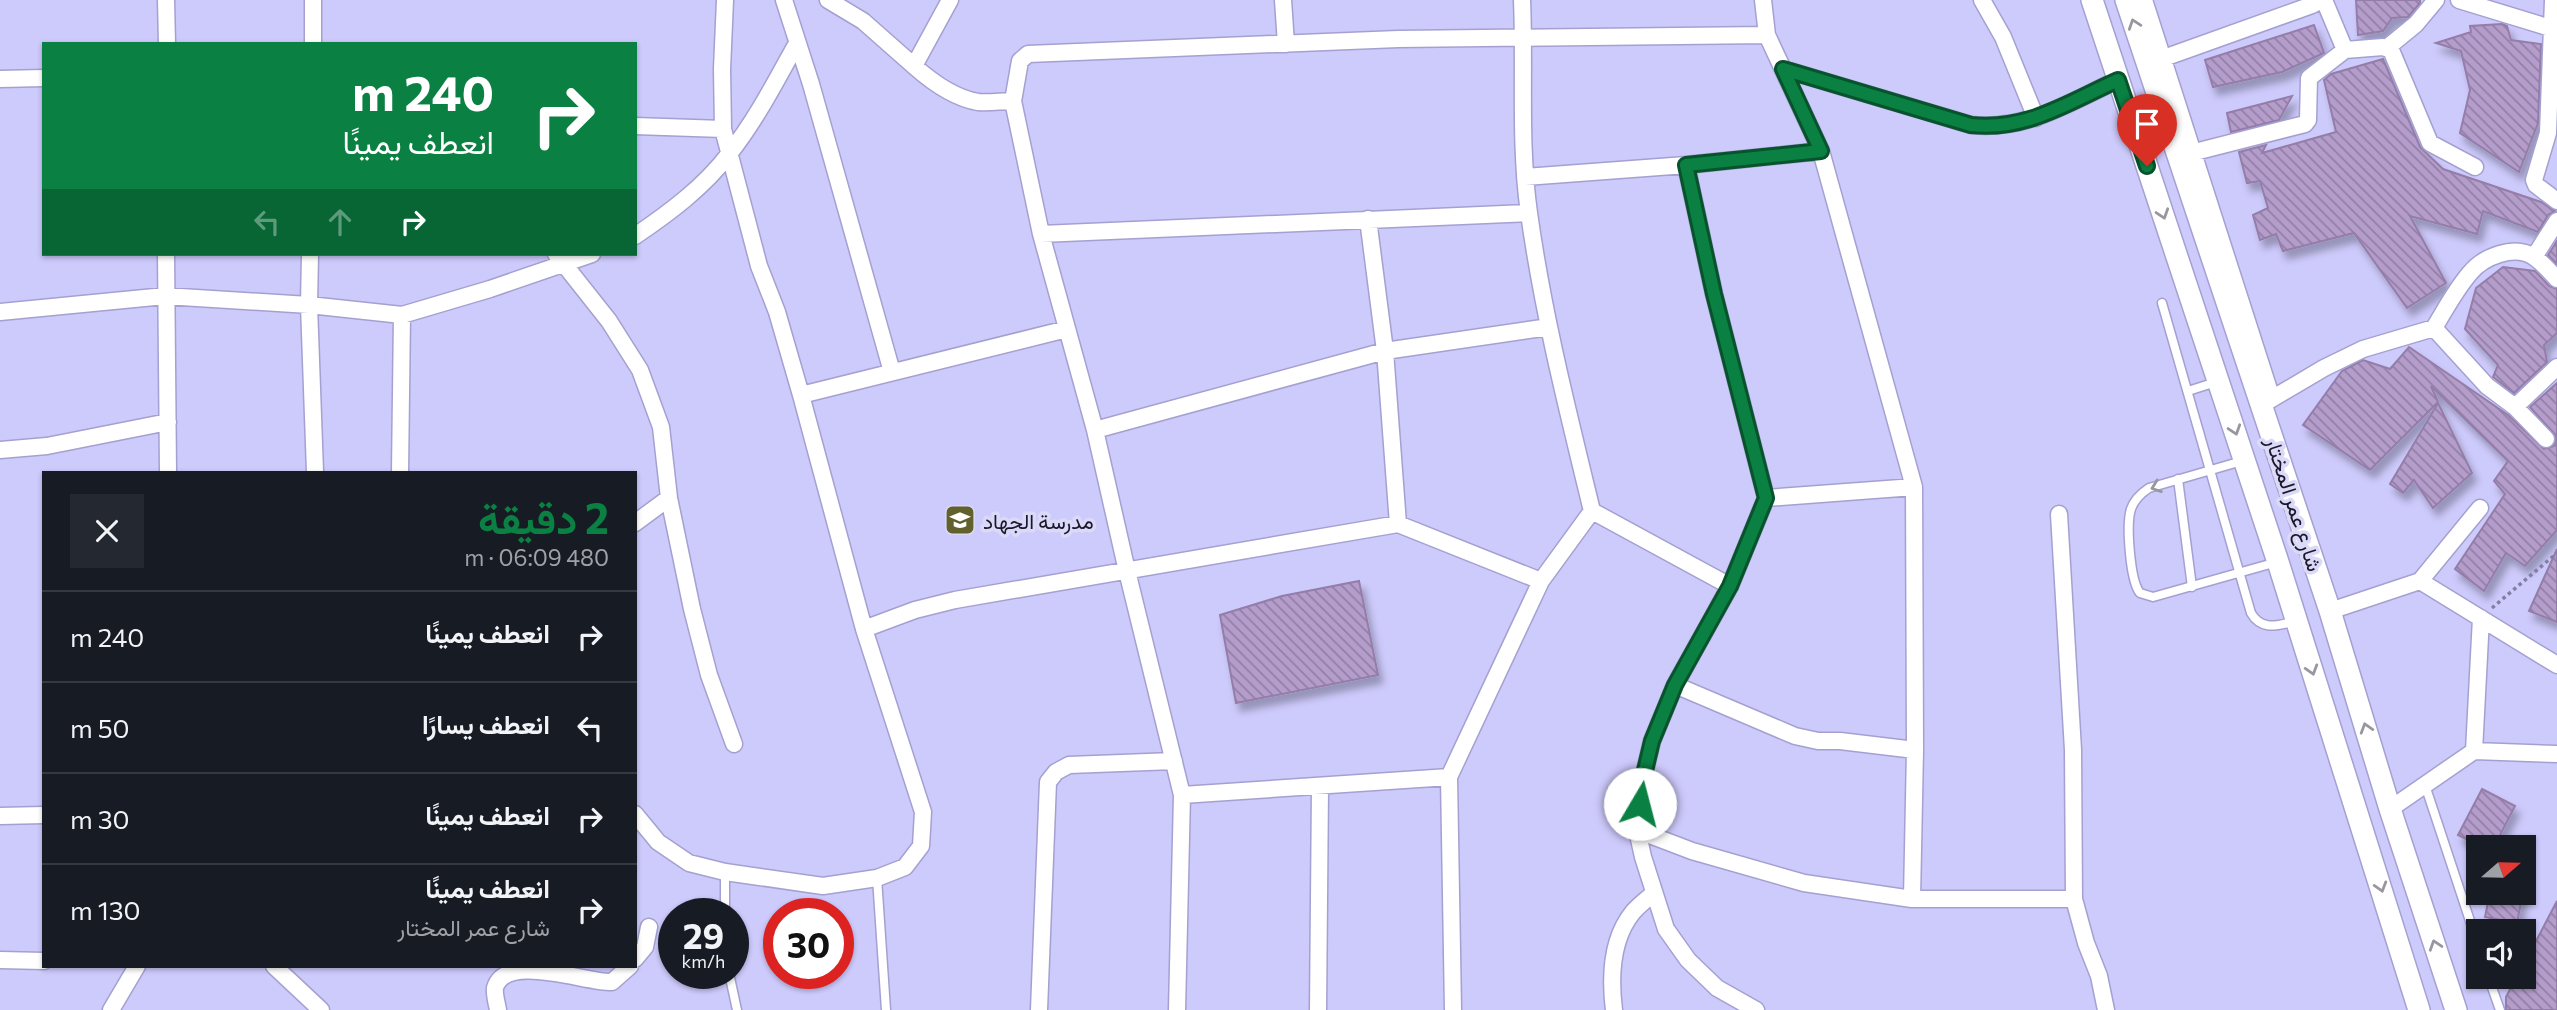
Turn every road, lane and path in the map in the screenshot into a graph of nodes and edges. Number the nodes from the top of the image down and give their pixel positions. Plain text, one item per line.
1 (166, 0) edge
2 (313, 0) edge
3 (725, 0) edge
4 (784, 0) edge
5 (828, 0) edge
6 (950, 0) edge
7 (1283, 0) edge
8 (1522, 0) edge
9 (1763, 0) edge
10 (1982, 0) edge
11 (2092, 0) edge
12 (2126, 0) edge
13 (2144, 0) edge
14 (2322, 0) edge
15 (2436, 0) edge
16 (2459, 0) edge
17 (2553, 0) edge
18 (2555, 29) edge
19 (1767, 35) junction
20 (1523, 36) junction
21 (167, 42) edge
22 (313, 42) edge
23 (797, 43) junction
24 (1286, 44) junction
25 (2388, 47) junction
26 (2345, 50) junction
27 (2161, 59) junction
28 (914, 66) junction
29 (1783, 69) junction
30 (42, 78) edge
31 (0, 79) edge
32 (2118, 80) junction
33 (1013, 101) junction
34 (2036, 118) junction
35 (637, 126) edge
36 (723, 129) junction
37 (2552, 136) edge
38 (1821, 151) junction
39 (2185, 154) junction
40 (729, 155) junction
41 (1686, 165) junction
42 (2147, 166) junction
43 (2475, 167) dead end
44 (1525, 177) junction
45 (2557, 201) edge
46 (1529, 213) junction
47 (1368, 219) junction
48 (2557, 221) edge
49 (1041, 234) junction
50 (637, 235) edge
51 (166, 256) edge
52 (310, 256) edge
53 (579, 256) edge
54 (2534, 257) junction
55 (560, 259) edge
56 (2557, 279) edge
57 (165, 296) junction
58 (2161, 303) dead end
59 (309, 305) junction
60 (0, 312) edge
61 (402, 315) junction
62 (1549, 327) junction
63 (2434, 328) junction
64 (1067, 329) junction
65 (1385, 351) junction
66 (2557, 367) edge
67 (892, 372) junction
68 (2219, 382) junction
69 (2188, 390) junction
70 (801, 395) junction
71 (2267, 402) junction
72 (2515, 407) junction
73 (168, 422) junction
74 (1095, 430) junction
75 (2546, 439) dead end
76 (0, 450) edge
77 (2245, 460) junction
78 (168, 471) edge
79 (315, 471) edge
80 (400, 471) edge
81 (2210, 472) junction
82 (2178, 480) junction
83 (1914, 487) junction
84 (669, 498) junction
85 (1766, 498) junction
86 (2480, 508) dead end
87 (1592, 511) junction
88 (2059, 514) dead end
89 (637, 522) edge
90 (1398, 524) junction
91 (2557, 552) edge
92 (2278, 562) junction
93 (1126, 571) junction
94 (2239, 574) junction
95 (1541, 581) junction
96 (2420, 581) junction
97 (1730, 586) junction
98 (2192, 587) junction
99 (2330, 611) junction
100 (2481, 618) junction
101 (2297, 621) junction
102 (864, 629) junction
103 (2557, 665) edge
104 (1675, 685) junction
105 (734, 744) dead end
106 (1915, 750) junction
107 (2474, 751) junction
108 (2557, 754) edge
109 (1174, 761) junction
110 (1449, 777) junction
111 (2425, 785) junction
112 (1320, 787) junction
113 (1182, 795) junction
114 (2390, 809) junction
115 (0, 816) edge
116 (42, 816) edge
117 (637, 816) edge
118 (1637, 830) junction
119 (725, 872) junction
120 (877, 878) junction
121 (1654, 893) junction
122 (725, 898) edge
123 (1912, 898) junction
124 (2074, 899) junction
125 (2469, 919) edge
126 (649, 927) dead end
127 (637, 957) edge
128 (0, 960) edge
129 (42, 961) edge
130 (136, 968) edge
131 (276, 968) edge
132 (517, 968) edge
133 (628, 968) edge
134 (732, 989) edge
135 (2493, 989) edge
136 (111, 1010) edge
137 (321, 1010) edge
138 (498, 1010) edge
139 (737, 1010) edge
140 (886, 1010) edge
141 (1039, 1010) edge
142 (1177, 1010) edge
143 (1318, 1010) edge
144 (1453, 1010) edge
145 (1614, 1010) edge
146 (1756, 1010) edge
147 (2106, 1010) edge
148 (2419, 1010) edge
149 (2456, 1010) edge
150 (2500, 1010) edge

1 - 21 street
2 - 22 street
3 - 36 street
4 - 23 street
5 - 28 street
6 - 28 street
7 - 24 street
8 - 20 street
9 - 19 street
10 - 34 street
11 - 32 street, شارع عمر المختار
39 -> 12 street, شارع عمر المختار
13 - 27 street
14 - 26 street
14 - 27 street
15 - 25 street
16 - 18 street
17 - 18 street
18 - 37 street
19 - 20 street
19 - 29 street
20 - 24 street
20 - 44 street
23 - 40 street
23 - 67 street
24 - 33 street
25 - 26 street
25 - 43 street
26 - 39 street
27 - 39 street
28 - 33 street
29 - 34 street
29 - 38 street
30 - 31 street
32 - 34 street
32 - 42 street, شارع عمر المختار
33 - 49 street
35 - 36 street
36 - 40 street
37 - 45 street
38 - 41 street
38 - 83 street
39 - 42 street
39 - 71 street, شارع عمر المختار
40 - 50 street
40 - 70 street
41 - 44 street
41 - 85 street
42 -> 68 street, شارع عمر المختار
44 - 46 street
46 - 47 street
46 - 62 street
47 - 49 street
47 - 65 street
48 - 54 street
49 - 64 street
51 - 57 street
52 - 59 street
53 - 55 street
54 - 56 street
54 - 63 street
55 - 61 street
55 - 84 street
57 - 59 street
57 - 60 street
57 - 73 street
58 - 69 lane
59 - 61 street
59 - 79 street
61 - 80 street
62 - 65 street
62 - 87 street
63 - 71 street
63 - 72 street
64 - 67 street
64 - 74 street
65 - 74 street
65 - 90 street
66 - 72 street
67 - 70 street
68 - 69 lane
68 -> 77 street, شارع عمر المختار
69 - 81 lane
70 - 102 street
71 - 99 street, شارع عمر المختار
72 - 75 street
73 - 76 street
73 - 78 street
74 - 93 street
77 - 81 lane
77 - 92 street, شارع عمر المختار
81 - 82 lane
81 - 94 lane
82 - 98 lane
82 -> 98 lane
83 - 85 street
83 - 106 street
84 - 89 street
84 - 105 street
85 - 97 street
86 - 96 street
87 - 95 street
87 - 97 street
88 - 124 street
90 - 93 street
90 - 95 street
91 - 100 path
92 - 94 lane
92 - 101 street, شارع عمر المختار
93 - 102 street
93 - 109 street
94 - 98 lane
94 - 101 lane
95 - 110 street
96 - 99 street
96 - 100 street
97 - 104 street
114 -> 99 street, شارع عمر المختار
100 - 103 street
100 - 107 street
101 -> 148 street, شارع عمر المختار
102 - 120 street
104 - 106 street
104 - 118 street
106 - 123 street
107 - 108 street
107 - 111 street
109 - 113 street
109 - 141 street
110 - 112 street
110 - 144 street
111 - 114 street
111 - 125 lane
112 - 113 street
112 - 143 street
113 - 142 street
149 -> 114 street, شارع عمر المختار
115 - 116 street
117 - 119 street
118 - 121 street
118 - 123 street
119 - 120 street
119 - 122 lane
120 - 140 lane
121 - 145 street
121 - 146 street
123 - 124 street
124 - 147 street
126 - 127 street
128 - 129 street
130 - 136 street
131 - 137 street
132 - 133 street
132 - 138 street
134 - 139 lane
135 - 150 lane

